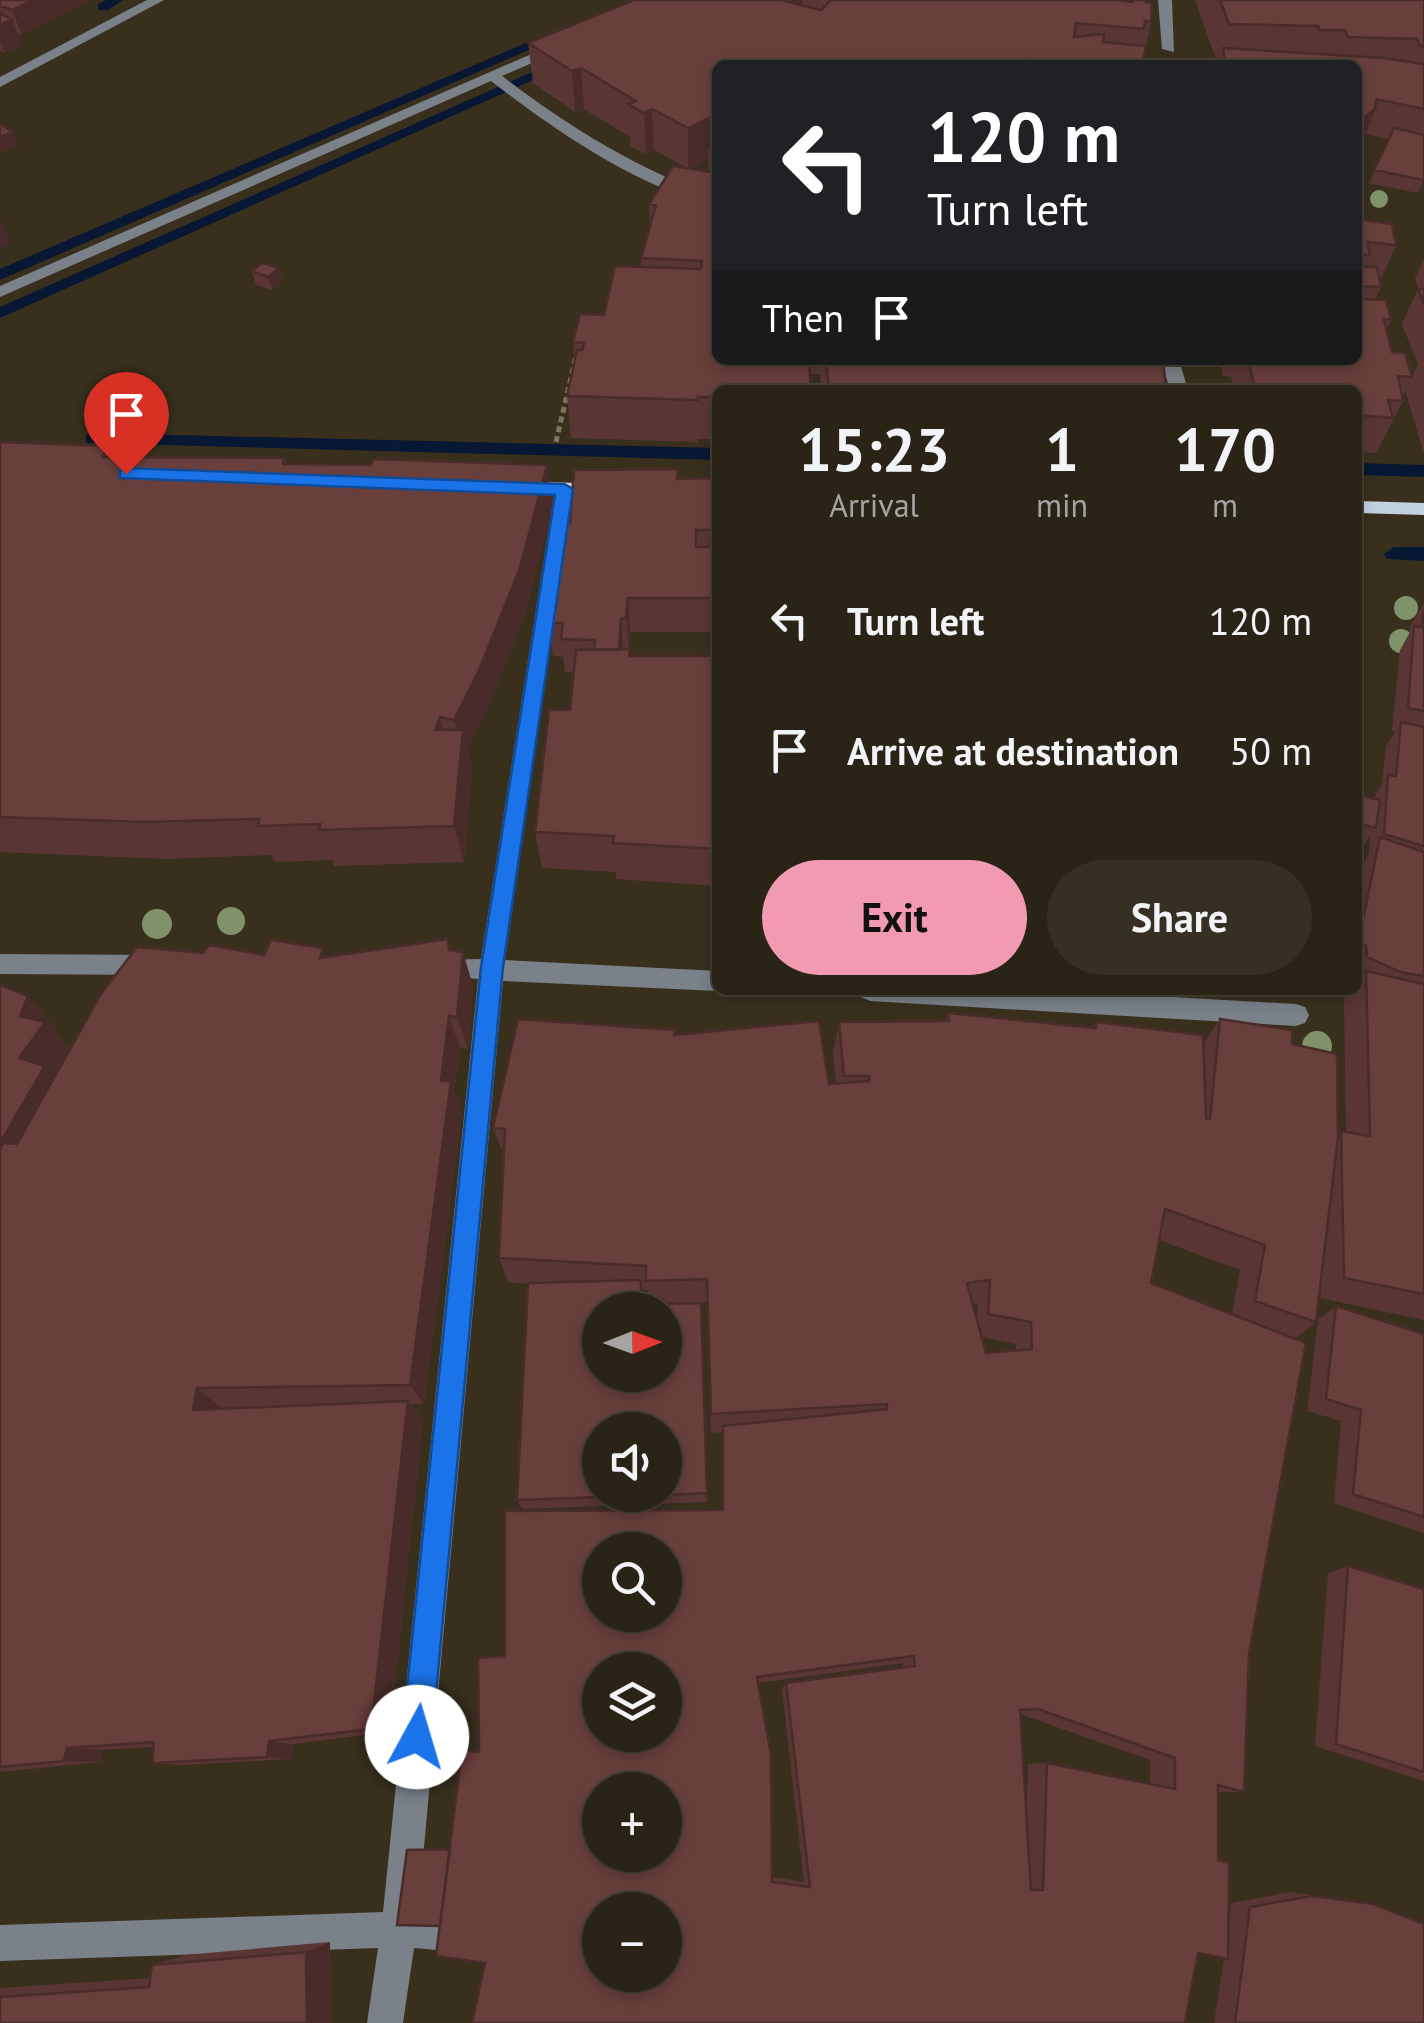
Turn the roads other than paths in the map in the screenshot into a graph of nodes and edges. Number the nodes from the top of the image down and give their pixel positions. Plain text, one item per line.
1 (157, 0) edge
2 (1164, 0) edge
3 (579, 37) edge
4 (1169, 49) dead end
5 (491, 74) junction
6 (0, 84) edge
7 (712, 201) edge
8 (0, 292) edge
9 (505, 487) edge
10 (554, 489) junction
11 (622, 490) edge
12 (1362, 508) edge
13 (1424, 508) edge
14 (0, 964) edge
15 (177, 965) edge
16 (413, 967) edge
17 (492, 967) junction
18 (712, 981) edge
19 (952, 995) edge
20 (1296, 1016) dead end
21 (399, 1930) junction
22 (508, 1938) edge
23 (0, 1943) edge
24 (386, 2023) edge

1 - 6 street
2 - 4 street
3 - 5 street
5 - 7 street
5 - 8 street
9 - 10 main road
10 - 11 main road
10 - 17 street
12 - 13 main road
14 - 15 street
16 - 17 street
17 - 18 street
17 - 21 street
19 - 20 street
21 - 22 street
21 - 23 street
21 - 24 street

